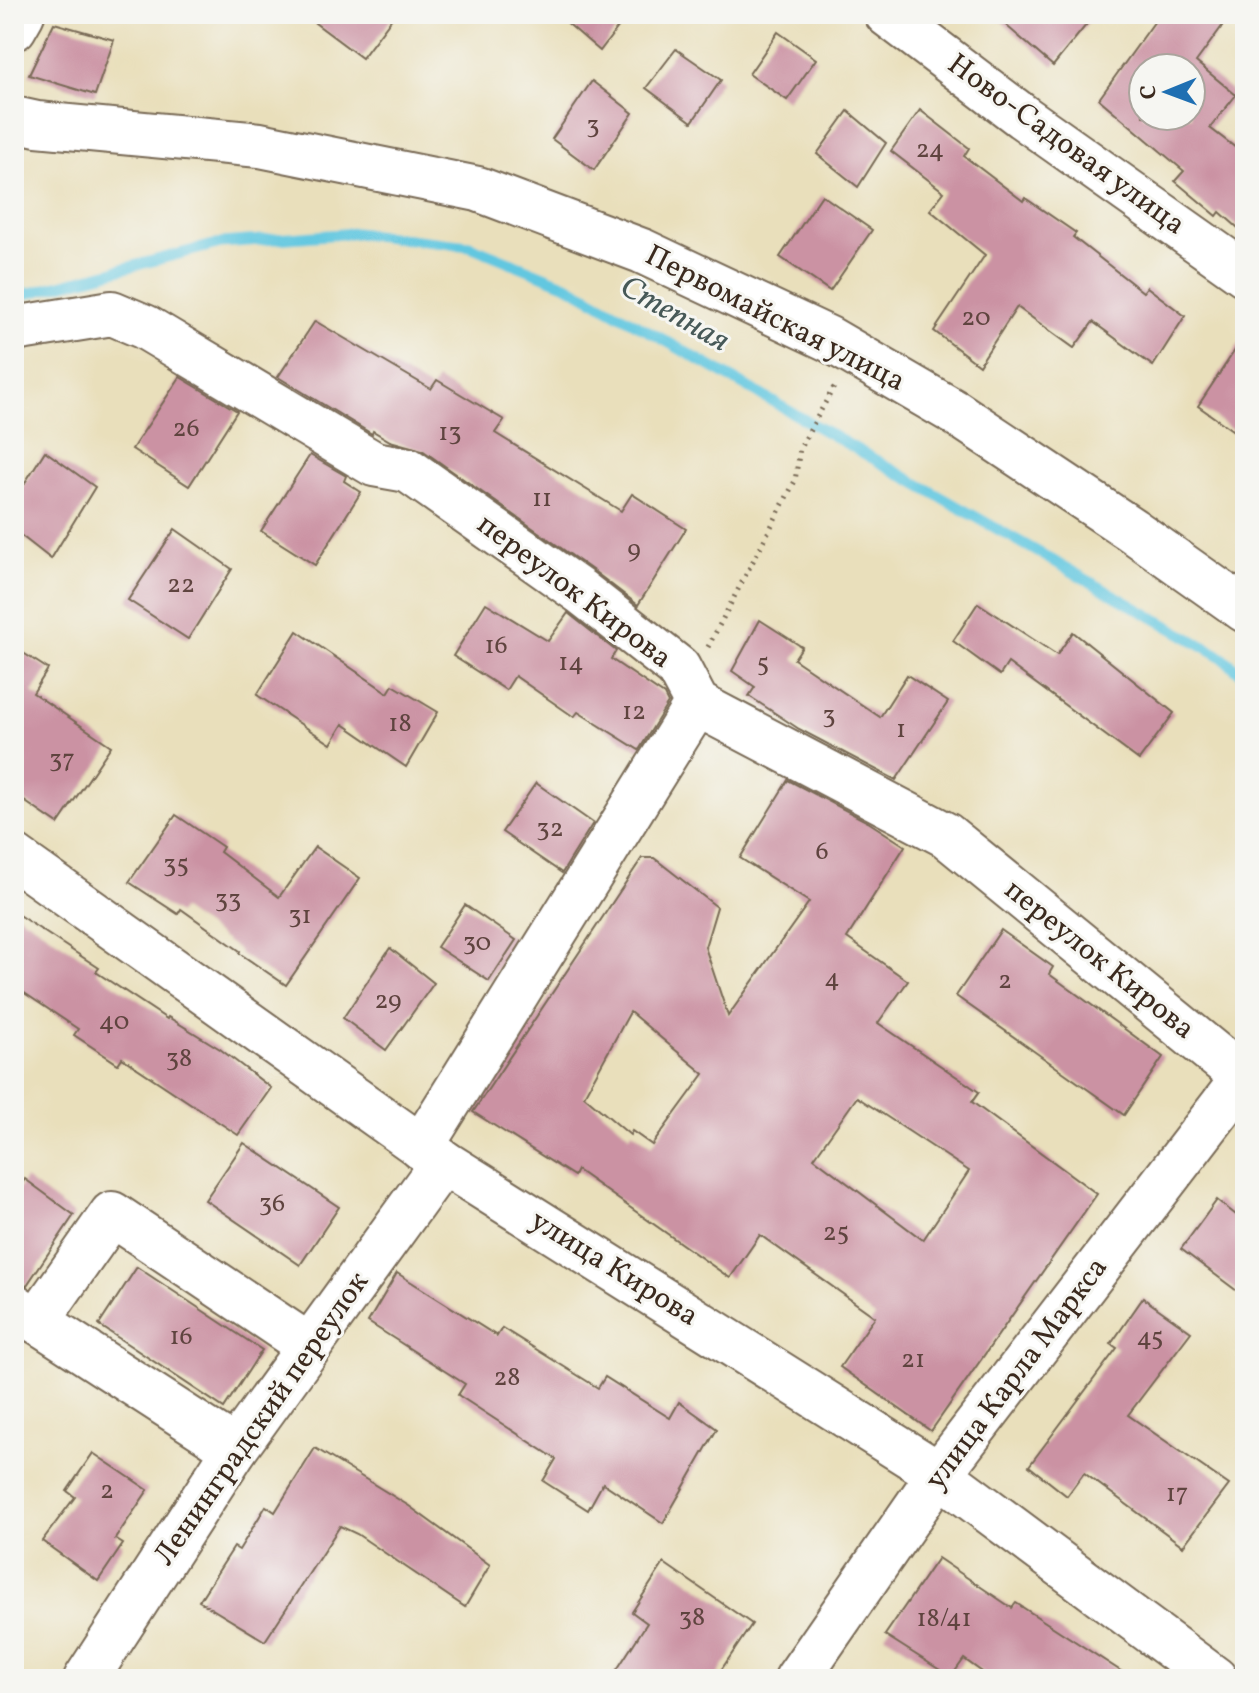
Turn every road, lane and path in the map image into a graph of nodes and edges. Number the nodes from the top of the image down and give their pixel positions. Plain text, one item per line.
1 (22, 14) edge
2 (887, 14) edge
3 (14, 28) edge
4 (14, 119) edge
5 (1245, 274) edge
6 (14, 329) edge
7 (829, 400) dead end
8 (1245, 610) edge
9 (692, 695) junction
10 (14, 857) edge
11 (1244, 1077) edge
12 (432, 1154) junction
13 (26, 1314) edge
14 (309, 1346) junction
15 (235, 1449) junction
16 (939, 1474) junction
17 (86, 1679) edge
18 (797, 1679) edge
19 (1215, 1679) edge

1 - 3 street
2 - 5 street, Ново-Садовая улица
4 - 8 street, Первомайская улица
6 - 9 street, переулок Кирова
7 - 9 path
9 - 11 street, переулок Кирова
9 - 12 street, Ленинградский переулок
10 - 12 street, улица Кирова
11 - 16 street, улица Карла Маркса
12 - 14 street, Ленинградский переулок
12 - 16 street, улица Кирова
13 - 14 street
13 - 15 street
14 - 15 street, Ленинградский переулок
15 - 17 street, Ленинградский переулок
16 - 18 street, улица Карла Маркса
16 - 19 street, улица Кирова

